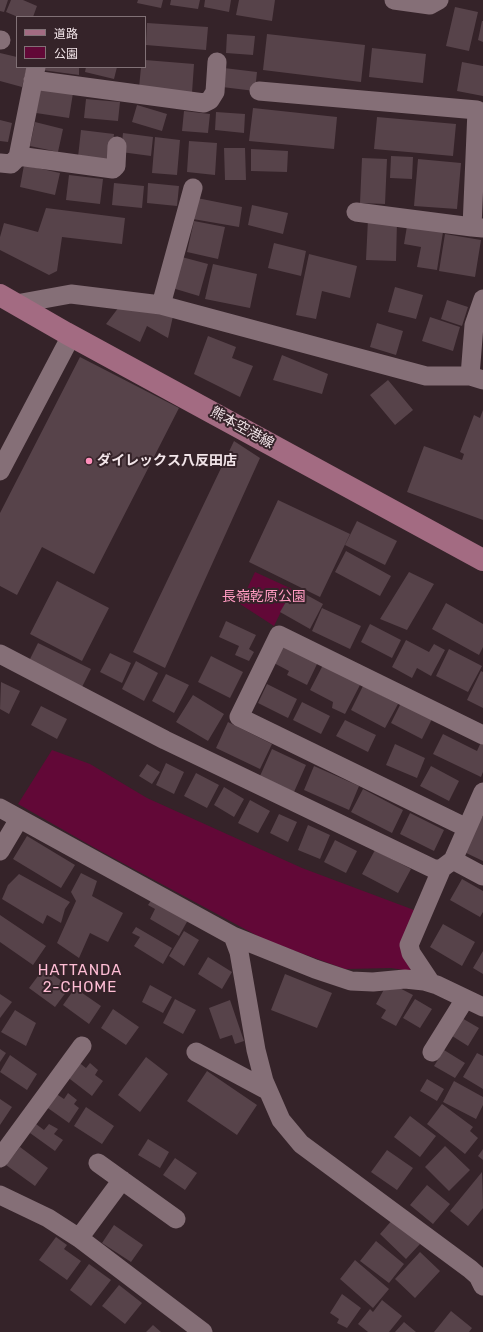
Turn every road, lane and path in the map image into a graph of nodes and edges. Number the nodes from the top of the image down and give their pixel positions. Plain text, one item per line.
1 (394, 0) edge
2 (439, 0) edge
3 (216, 62) dead end
4 (35, 74) edge
5 (259, 91) dead end
6 (117, 146) dead end
7 (18, 156) junction
8 (0, 163) edge
9 (192, 188) dead end
10 (356, 212) dead end
11 (478, 228) edge
12 (483, 299) edge
13 (8, 300) edge
14 (161, 306) junction
15 (71, 336) junction
16 (477, 378) edge
17 (0, 471) edge
18 (483, 560) edge
19 (0, 654) edge
20 (483, 735) edge
21 (483, 792) edge
22 (0, 808) edge
23 (19, 819) junction
24 (467, 828) junction
25 (0, 851) edge
26 (448, 864) junction
27 (483, 876) edge
28 (233, 936) junction
29 (431, 982) junction
30 (465, 999) junction
31 (483, 1007) edge
32 (82, 1046) dead end
33 (196, 1052) dead end
34 (432, 1052) dead end
35 (268, 1090) junction
36 (0, 1158) edge
37 (98, 1163) dead end
38 (122, 1180) junction
39 (0, 1195) edge
40 (176, 1219) dead end
41 (79, 1238) junction
42 (483, 1286) edge
43 (202, 1332) edge

1 - 2 street
3 - 4 street
4 - 7 street
5 - 11 street
6 - 7 street
7 - 8 street
9 - 14 street
10 - 11 street
12 - 16 street
13 - 14 street
13 - 15 main road, 熊本空港線
14 - 16 street
15 - 17 street
15 - 18 main road, 熊本空港線
19 - 26 street
20 - 24 street
21 - 24 street
22 - 23 street
23 - 25 street
23 - 28 street
24 - 26 street
26 - 27 street
26 - 29 street
28 - 29 street
28 - 35 street
29 - 30 street
30 - 31 street
30 - 34 street
32 - 36 street
33 - 35 street
35 - 42 street
37 - 38 street
38 - 40 street
38 - 41 street
39 - 41 street
41 - 43 street

